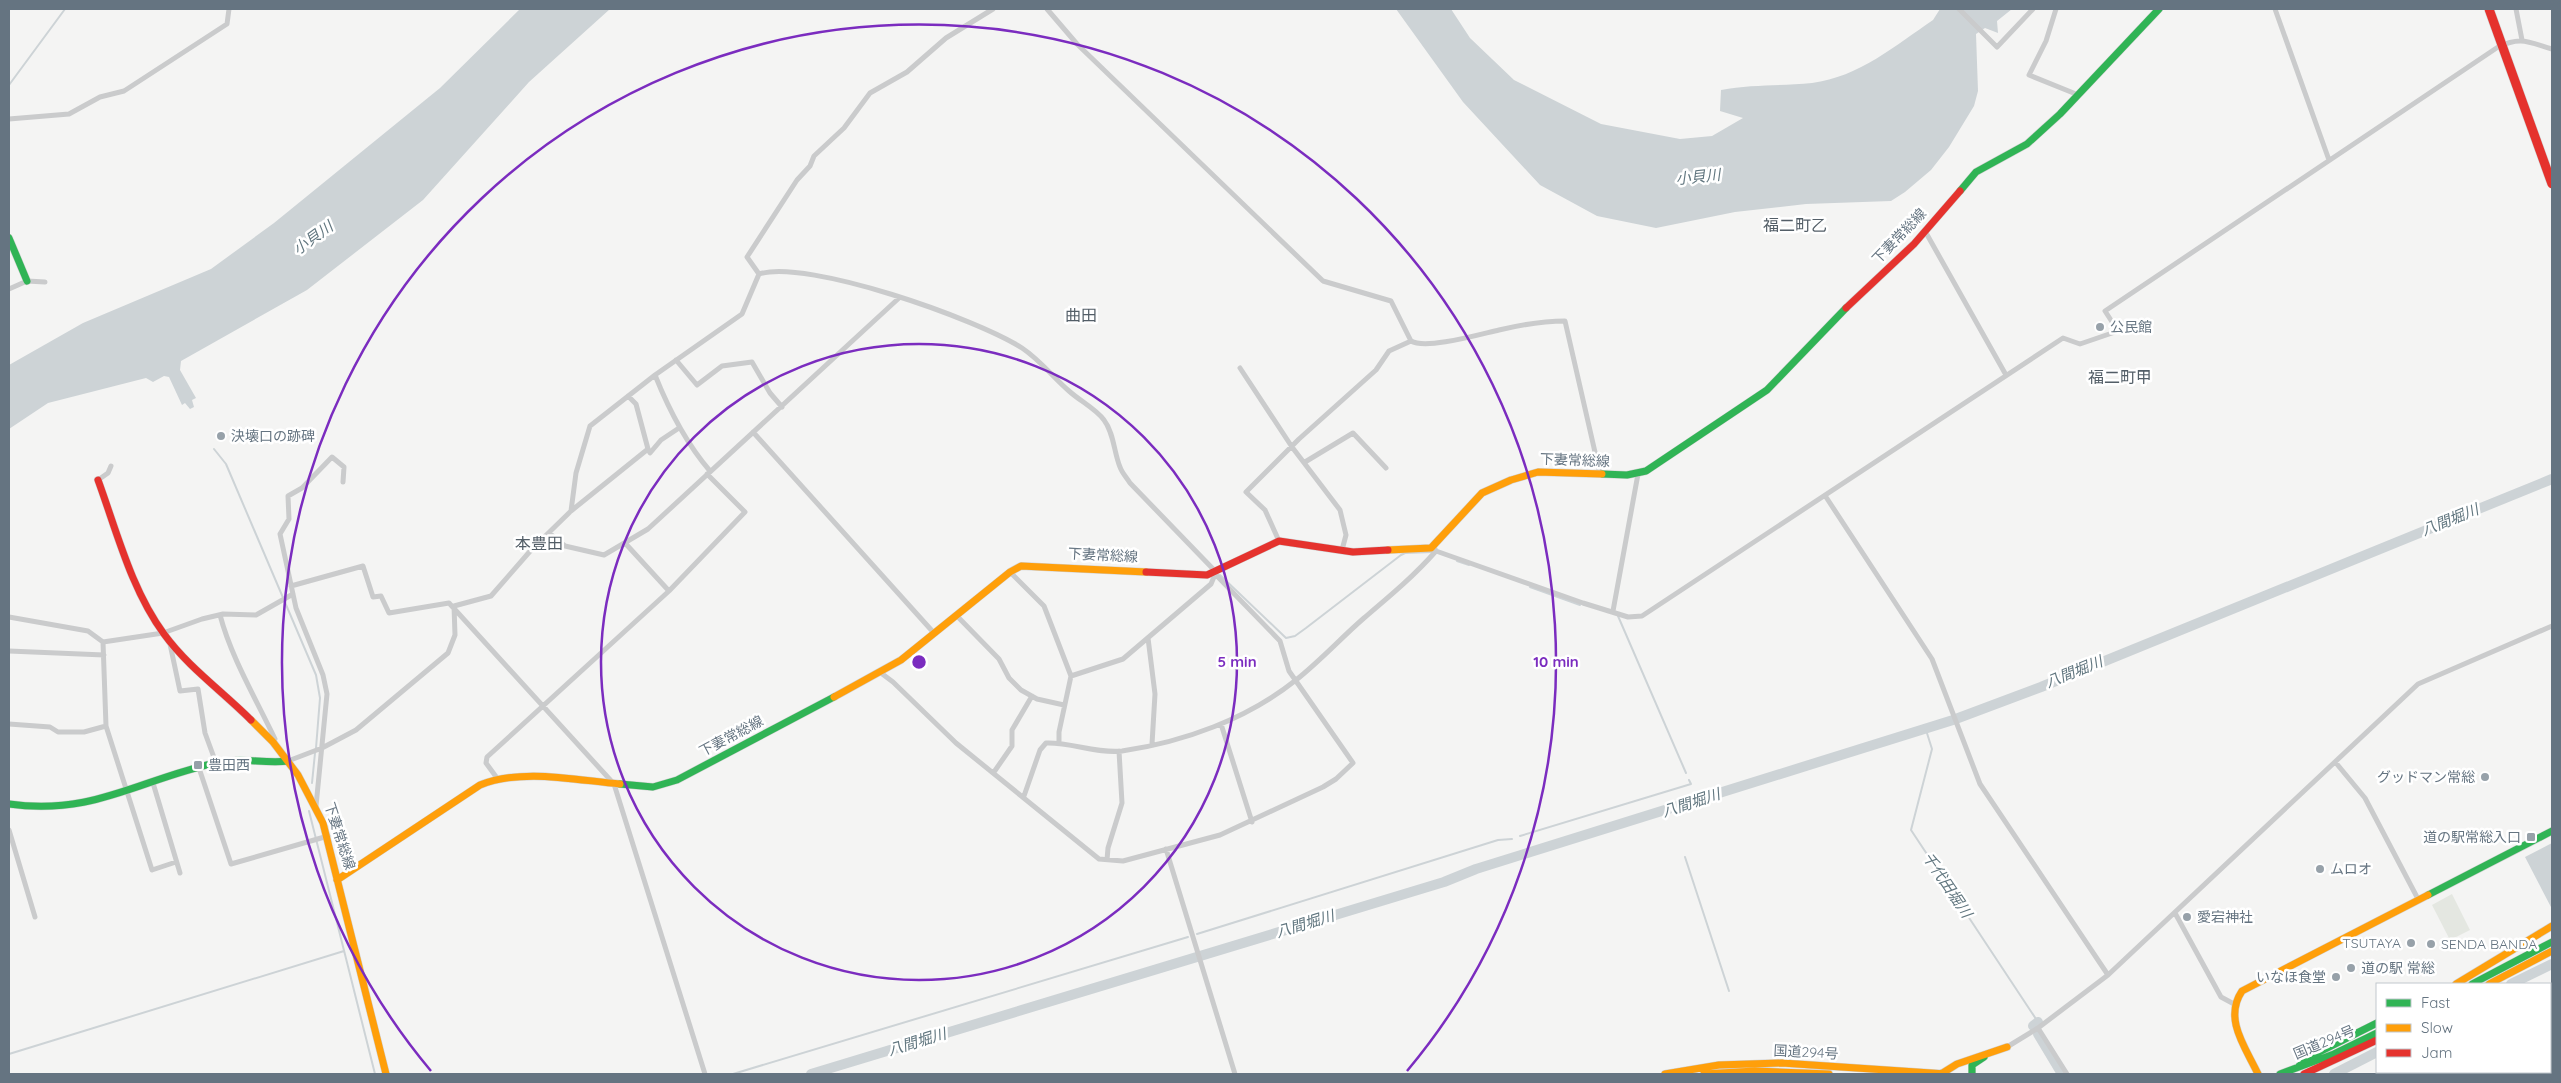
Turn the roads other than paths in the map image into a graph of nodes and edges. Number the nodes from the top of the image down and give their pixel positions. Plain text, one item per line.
1 (228, 9) edge
2 (993, 9) edge
3 (1047, 9) edge
4 (1959, 9) edge
5 (2033, 9) edge
6 (2056, 9) edge
7 (2158, 9) edge
8 (2275, 9) edge
9 (2489, 9) edge
10 (2516, 9) edge
11 (2522, 40) junction
12 (2552, 49) edge
13 (2076, 94) junction
14 (9, 119) edge
15 (2329, 160) junction
16 (2552, 184) edge
17 (1925, 231) junction
18 (9, 238) edge
19 (759, 274) junction
20 (27, 281) junction
21 (45, 282) dead end
22 (9, 290) edge
23 (899, 298) junction
24 (1411, 342) junction
25 (676, 360) junction
26 (1240, 368) dead end
27 (655, 375) junction
28 (2006, 375) junction
29 (628, 396) junction
30 (782, 407) junction
31 (679, 428) junction
32 (753, 432) junction
33 (1292, 447) junction
34 (648, 449) junction
35 (1305, 462) junction
36 (111, 466) dead end
37 (1386, 468) dead end
38 (708, 473) junction
39 (1600, 474) junction
40 (1638, 474) junction
41 (98, 480) joint
42 (343, 482) dead end
43 (1826, 497) junction
44 (571, 511) junction
45 (549, 533) junction
46 (1279, 541) junction
47 (625, 543) junction
48 (1435, 549) junction
49 (1342, 550) junction
50 (1010, 572) junction
51 (1216, 574) junction
52 (291, 586) junction
53 (669, 591) junction
54 (290, 595) junction
55 (454, 606) junction
56 (1612, 610) junction
57 (220, 615) junction
58 (956, 615) junction
59 (9, 617) edge
60 (2552, 626) edge
61 (934, 633) junction
62 (166, 637) junction
63 (1148, 638) junction
64 (103, 642) junction
65 (9, 651) edge
66 (104, 655) junction
67 (881, 673) junction
68 (1071, 676) junction
69 (1296, 680) junction
70 (1032, 696) junction
71 (1064, 705) junction
72 (543, 706) junction
73 (9, 724) edge
74 (1221, 724) junction
75 (106, 726) junction
76 (1059, 742) junction
77 (274, 743) junction
78 (1152, 744) junction
79 (321, 748) junction
80 (1120, 751) junction
81 (288, 761) junction
82 (216, 763) junction
83 (2336, 763) junction
84 (199, 768) junction
85 (994, 772) junction
86 (497, 778) junction
87 (153, 783) junction
88 (614, 784) junction
89 (126, 792) junction
90 (1024, 796) junction
91 (9, 804) edge
92 (316, 806) junction
93 (1252, 822) junction
94 (9, 830) edge
95 (2552, 831) edge
96 (324, 837) junction
97 (1166, 849) junction
98 (1107, 860) junction
99 (176, 862) junction
100 (180, 873) dead end
101 (337, 880) junction
102 (2418, 899) junction
103 (2175, 913) junction
104 (35, 917) dead end
105 (2552, 926) edge
106 (2552, 936) edge
107 (2552, 942) edge
108 (2552, 951) edge
109 (2552, 956) edge
110 (2513, 971) junction
111 (2108, 975) junction
112 (2488, 980) edge
113 (2458, 983) edge
114 (2234, 1004) junction
115 (2376, 1024) edge
116 (2038, 1028) junction
117 (2376, 1033) edge
118 (2376, 1040) edge
119 (2006, 1047) joint
120 (1984, 1057) junction
121 (2295, 1070) junction
122 (386, 1074) edge
123 (705, 1074) edge
124 (1235, 1074) edge
125 (1665, 1074) edge
126 (1704, 1074) edge
127 (1829, 1074) edge
128 (1941, 1074) edge
129 (1946, 1074) edge
130 (1972, 1074) edge
131 (2067, 1074) edge
132 (2258, 1074) edge
133 (2280, 1074) edge
134 (2304, 1074) edge

1 - 14 street
2 - 19 street
3 - 24 street
4 - 5 street
6 - 13 street
7 - 13 main road, 下妻常総線
8 - 15 street
9 - 16 main road, bridge
10 - 11 street
11 - 12 street
11 - 15 street
13 - 17 main road, 下妻常総線
15 - 28 street
17 - 28 street
17 - 40 main road, 下妻常総線
18 - 20 main road
19 - 23 street
19 - 25 street
20 - 21 street
20 - 22 street
23 - 30 street
23 - 51 street
24 - 33 street
24 - 39 street
25 - 27 street
25 - 30 street
26 - 33 street
27 - 29 street
27 - 31 street
28 - 43 street
29 - 34 street
29 - 44 street
30 - 32 street
31 - 34 street
31 - 38 street
32 - 38 street
32 - 61 street
33 - 35 street
33 - 46 street
34 - 44 street
35 - 37 street
35 - 49 street
36 - 41 street
38 - 47 street
38 - 53 street
39 - 40 main road, 下妻常総線
39 - 48 main road, 下妻常総線
40 - 56 street
41 - 62 main road, 下妻常総線
42 - 52 street
43 - 56 street
43 - 111 street
44 - 45 street
45 - 47 street
45 - 55 street
46 - 49 main road
46 - 51 main road, 下妻常総線
47 - 53 street
48 - 49 main road
48 - 56 street
48 - 69 street
50 - 51 main road, 下妻常総線
50 - 58 main road, 下妻常総線
50 - 68 street
51 - 63 street
51 - 69 street
52 - 54 street
52 - 55 street
53 - 72 street
54 - 57 street
54 - 79 street
55 - 72 street
55 - 79 street
57 - 62 street
57 - 77 street
58 - 61 main road, 下妻常総線
58 - 70 street
59 - 64 street
60 - 83 street
61 - 67 main road, 下妻常総線
62 - 64 street
62 - 77 main road, 下妻常総線
62 - 82 street
63 - 68 street
63 - 78 street
64 - 66 street
65 - 66 street
66 - 75 street
67 - 85 street
67 - 88 main road, 下妻常総線
68 - 71 street
69 - 74 street
69 - 93 street
70 - 71 street
70 - 85 street
71 - 76 street
72 - 86 street
72 - 88 street
73 - 75 street
74 - 78 street
74 - 93 street
75 - 89 street
76 - 80 street
76 - 90 street
77 - 81 main road, 下妻常総線
78 - 80 street
79 - 81 street
79 - 92 street
80 - 98 street
81 - 82 main road
81 - 92 main road, 下妻常総線
82 - 84 main road
83 - 102 street
83 - 103 street
84 - 87 main road
84 - 96 street
85 - 90 street
86 - 88 main road, 下妻常総線
86 - 101 main road, 下妻常総線
87 - 89 main road
87 - 99 street
88 - 123 street
89 - 91 main road
89 - 99 street
90 - 98 street
92 - 96 main road, 下妻常総線
93 - 97 street
94 - 104 street
95 - 102 main road
96 - 101 main road, 下妻常総線
97 - 98 street
97 - 124 street
99 - 100 street
101 - 122 main road
102 - 114 main road
103 - 111 street
103 - 114 street
105 - 113 main road
106 - 112 main road
107 - 112 main road
108 - 110 main road
109 - 110 main road
110 - 112 main road
111 - 116 street
114 - 132 main road
115 - 121 main road
116 - 119 street
116 - 131 street
117 - 121 main road, 国道294号
118 - 134 main road, 国道294号
119 - 120 main road
120 - 128 main road
120 - 130 main road
121 - 133 main road, 国道294号
125 - 128 main road, 国道294号
126 - 127 main road, 国道294号
128 - 129 main road, 国道294号

